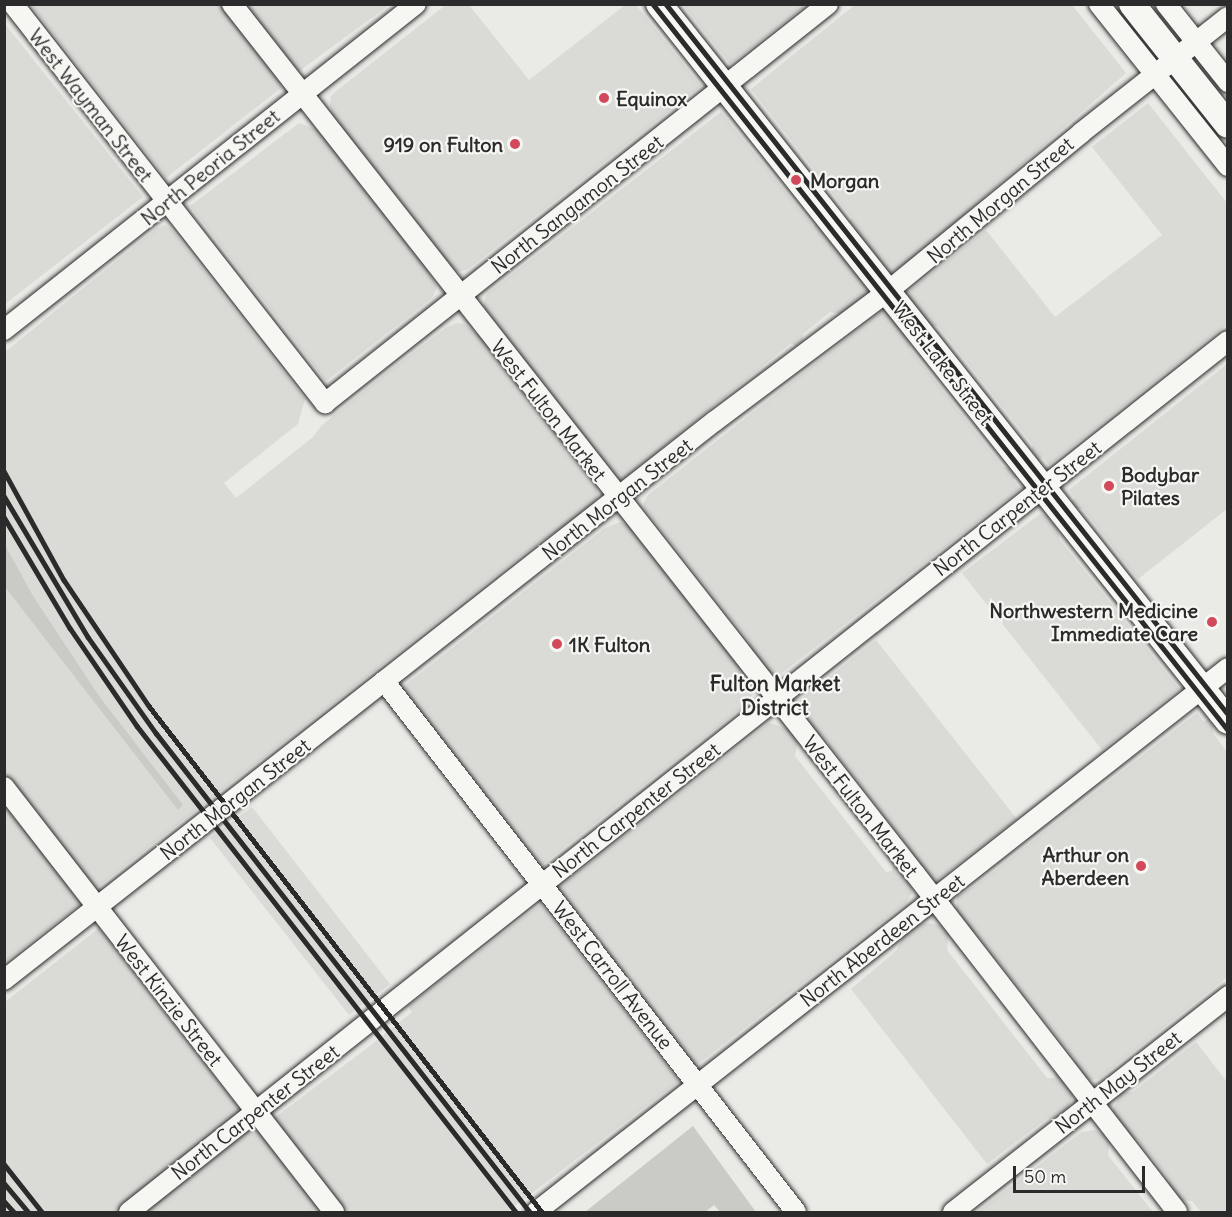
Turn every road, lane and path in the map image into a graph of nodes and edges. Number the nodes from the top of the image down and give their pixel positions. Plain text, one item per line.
1 (13, 4) edge
2 (232, 4) edge
3 (416, 4) edge
4 (659, 4) edge
5 (828, 4) edge
6 (1099, 4) edge
7 (1132, 4) edge
8 (1166, 4) edge
9 (1227, 16) edge
10 (1195, 42) junction
11 (1175, 58) junction
12 (1155, 74) junction
13 (1227, 82) edge
14 (725, 87) junction
15 (301, 93) junction
16 (1227, 124) edge
17 (1227, 166) edge
18 (167, 202) junction
19 (888, 292) junction
20 (460, 295) junction
21 (4, 330) edge
22 (1227, 341) edge
23 (325, 403) joint
24 (1043, 488) junction
25 (618, 498) junction
26 (1227, 668) edge
27 (384, 681) junction
28 (1201, 689) junction
29 (777, 698) junction
30 (1227, 721) edge
31 (4, 787) edge
32 (542, 885) junction
33 (934, 899) junction
34 (97, 907) junction
35 (4, 980) edge
36 (1227, 996) edge
37 (698, 1085) junction
38 (1093, 1102) junction
39 (256, 1112) junction
40 (129, 1212) edge
41 (334, 1212) edge
42 (536, 1212) edge
43 (796, 1212) edge
44 (953, 1212) edge
45 (1177, 1212) edge

1 - 18 street, West Wayman Street
2 - 15 street, West Fulton Market
3 - 15 street, North Peoria Street
4 - 14 main road, West Lake Street
5 - 14 street, North Sangamon Street
6 - 12 street
7 - 11 main road
8 - 10 street
9 - 10 street, North Morgan Street
10 - 11 street, North Morgan Street
10 - 13 street
11 - 12 street, North Morgan Street
11 - 16 main road
12 - 17 street
12 - 19 street, North Morgan Street
14 - 19 main road, West Lake Street
14 - 20 street, North Sangamon Street
15 - 18 street, North Peoria Street
15 - 20 street, West Fulton Market
18 - 21 street, North Peoria Street
18 - 23 street, West Wayman Street
19 - 24 main road, West Lake Street
19 - 25 street, North Morgan Street
20 - 23 street, North Sangamon Street
20 - 25 street, West Fulton Market
22 - 24 street, North Carpenter Street
24 - 28 main road, West Lake Street
24 - 29 street, North Carpenter Street
25 - 27 street, North Morgan Street
25 - 29 street, West Fulton Market
26 - 28 street, North Aberdeen Street
27 - 32 street, West Carroll Avenue
27 - 34 street, North Morgan Street
28 - 30 main road, West Lake Street
28 - 33 street, North Aberdeen Street
29 - 32 street, North Carpenter Street
29 - 33 street, West Fulton Market
31 - 34 street, West Kinzie Street
32 - 37 street, West Carroll Avenue
32 - 39 street, North Carpenter Street
33 - 37 street, North Aberdeen Street
33 - 38 street, West Fulton Market
34 - 35 street, North Morgan Street
34 - 39 street, West Kinzie Street
36 - 38 street, North May Street
37 - 42 street, North Aberdeen Street
37 - 43 street, West Carroll Avenue
38 - 44 street, North May Street
38 - 45 street, West Fulton Market
39 - 40 street, North Carpenter Street
39 - 41 street, West Kinzie Street

